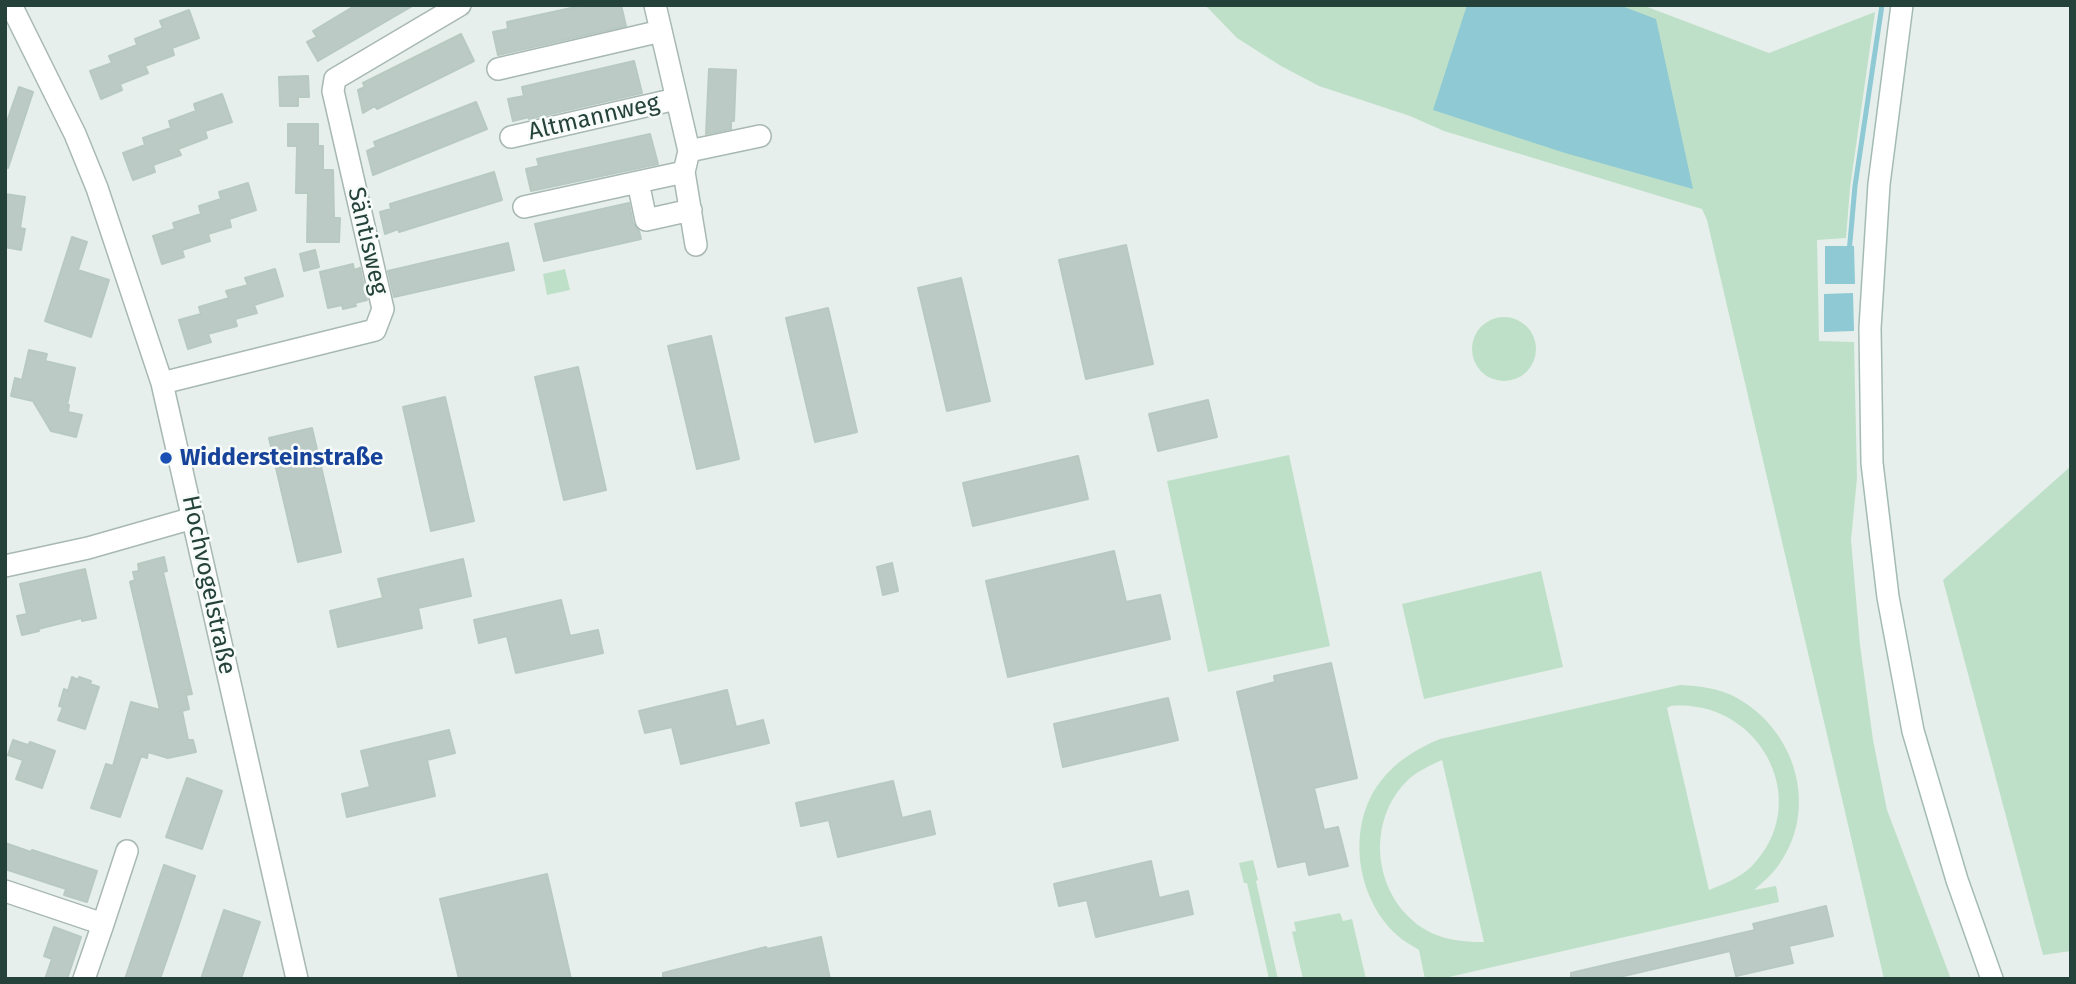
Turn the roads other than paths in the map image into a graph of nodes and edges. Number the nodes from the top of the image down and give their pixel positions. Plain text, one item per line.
1 (11, 5) edge
2 (460, 5) edge
3 (655, 5) edge
4 (1902, 5) edge
5 (661, 31) junction
6 (498, 69) dead end
7 (676, 99) junction
8 (760, 136) dead end
9 (511, 137) dead end
10 (689, 151) junction
11 (684, 172) junction
12 (638, 182) junction
13 (524, 208) dead end
14 (691, 210) junction
15 (696, 246) dead end
16 (162, 383) junction
17 (193, 517) junction
18 (5, 566) edge
19 (127, 851) dead end
20 (5, 891) edge
21 (103, 925) junction
22 (84, 979) edge
23 (297, 979) edge
24 (1992, 979) edge

1 - 16 street, Hochvogelstraße
2 - 16 street, Säntisweg
3 - 5 street, Altmannweg
4 - 24 street
5 - 6 street
5 - 7 street, Altmannweg
7 - 9 street, Altmannweg
7 - 10 street, Altmannweg
8 - 10 street
10 - 11 street, Altmannweg
11 - 12 street
11 - 14 street, Altmannweg
12 - 13 street
12 - 14 street
14 - 15 street, Altmannweg
16 - 17 street, Hochvogelstraße
17 - 18 street
17 - 23 street, Hochvogelstraße
19 - 21 street
20 - 21 street
21 - 22 street

